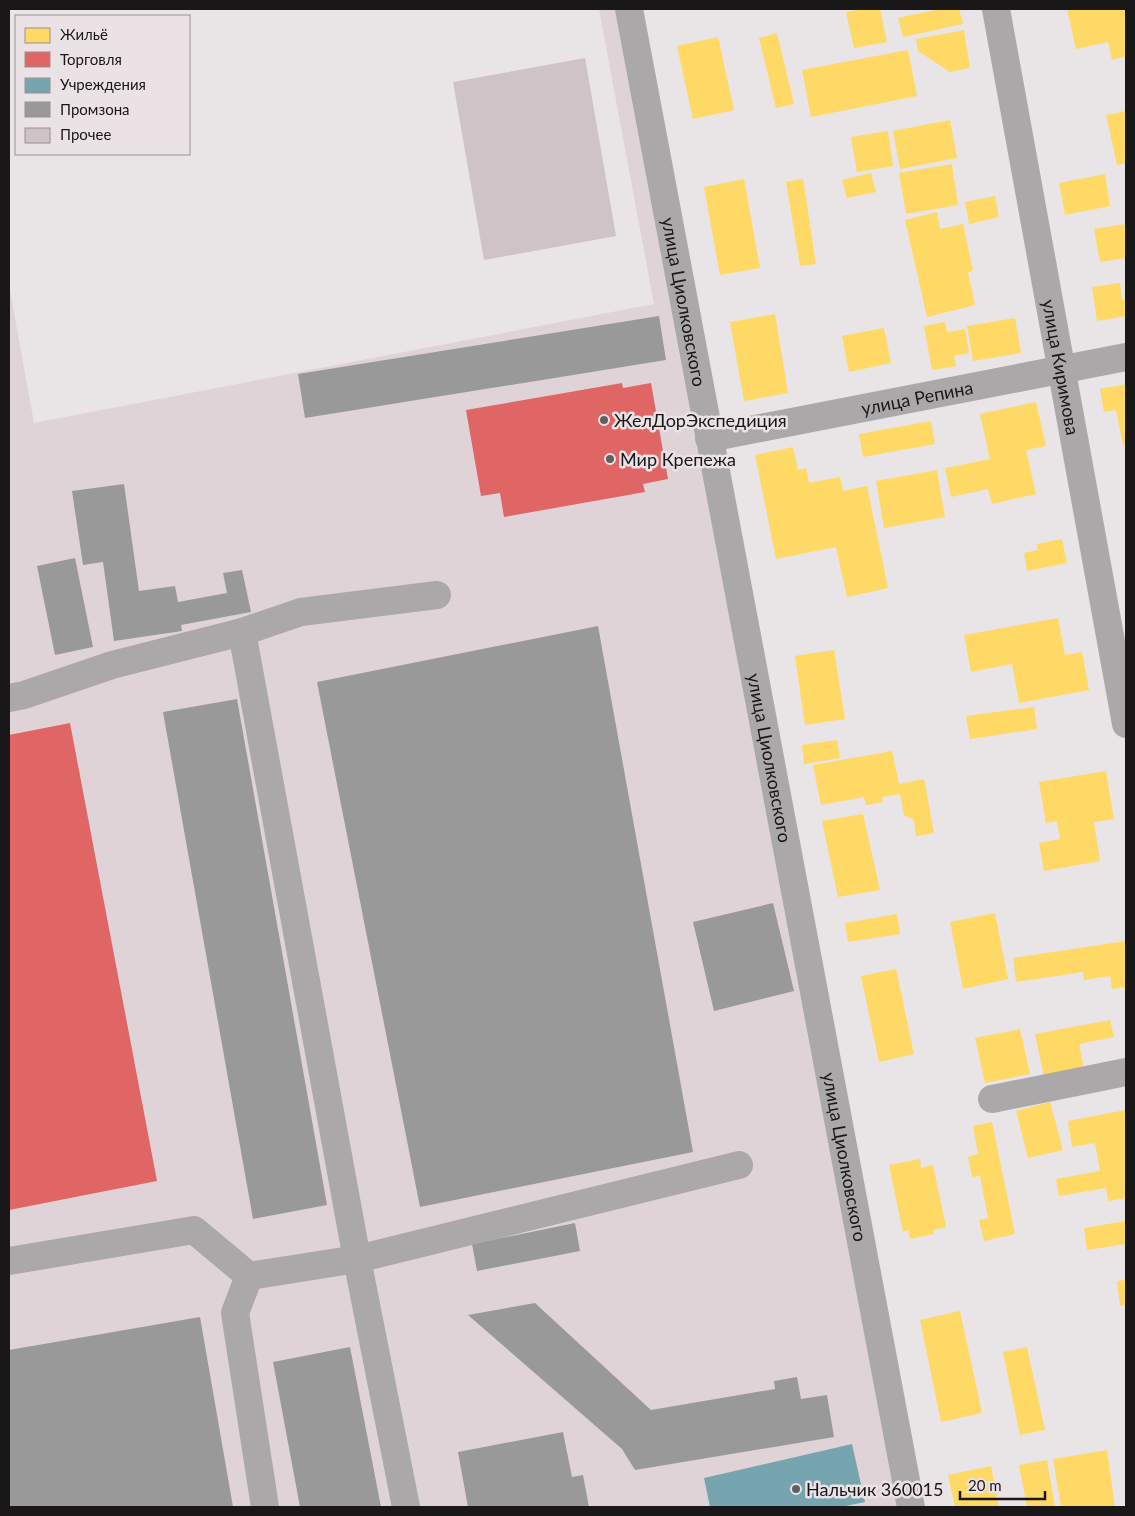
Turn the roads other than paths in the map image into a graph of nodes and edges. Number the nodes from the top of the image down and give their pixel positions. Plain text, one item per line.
1 (629, 9) edge
2 (996, 9) edge
3 (1126, 357) edge
4 (1061, 369) junction
5 (708, 438) junction
6 (437, 595) dead end
7 (242, 632) junction
8 (9, 698) edge
9 (1126, 724) edge
10 (1126, 1072) edge
11 (992, 1099) dead end
12 (739, 1166) dead end
13 (357, 1260) junction
14 (9, 1261) edge
15 (249, 1276) junction
16 (265, 1507) edge
17 (406, 1507) edge
18 (912, 1507) edge

1 - 5 street, улица Циолковского
2 - 4 street, улица Киримова
3 - 4 street, улица Репина
4 - 5 street, улица Репина
4 - 9 street, улица Киримова
5 - 18 street, улица Циолковского
6 - 7 street
7 - 8 street
7 - 13 street
10 - 11 street
12 - 13 street
13 - 15 street
13 - 17 street
14 - 15 street
15 - 16 street

